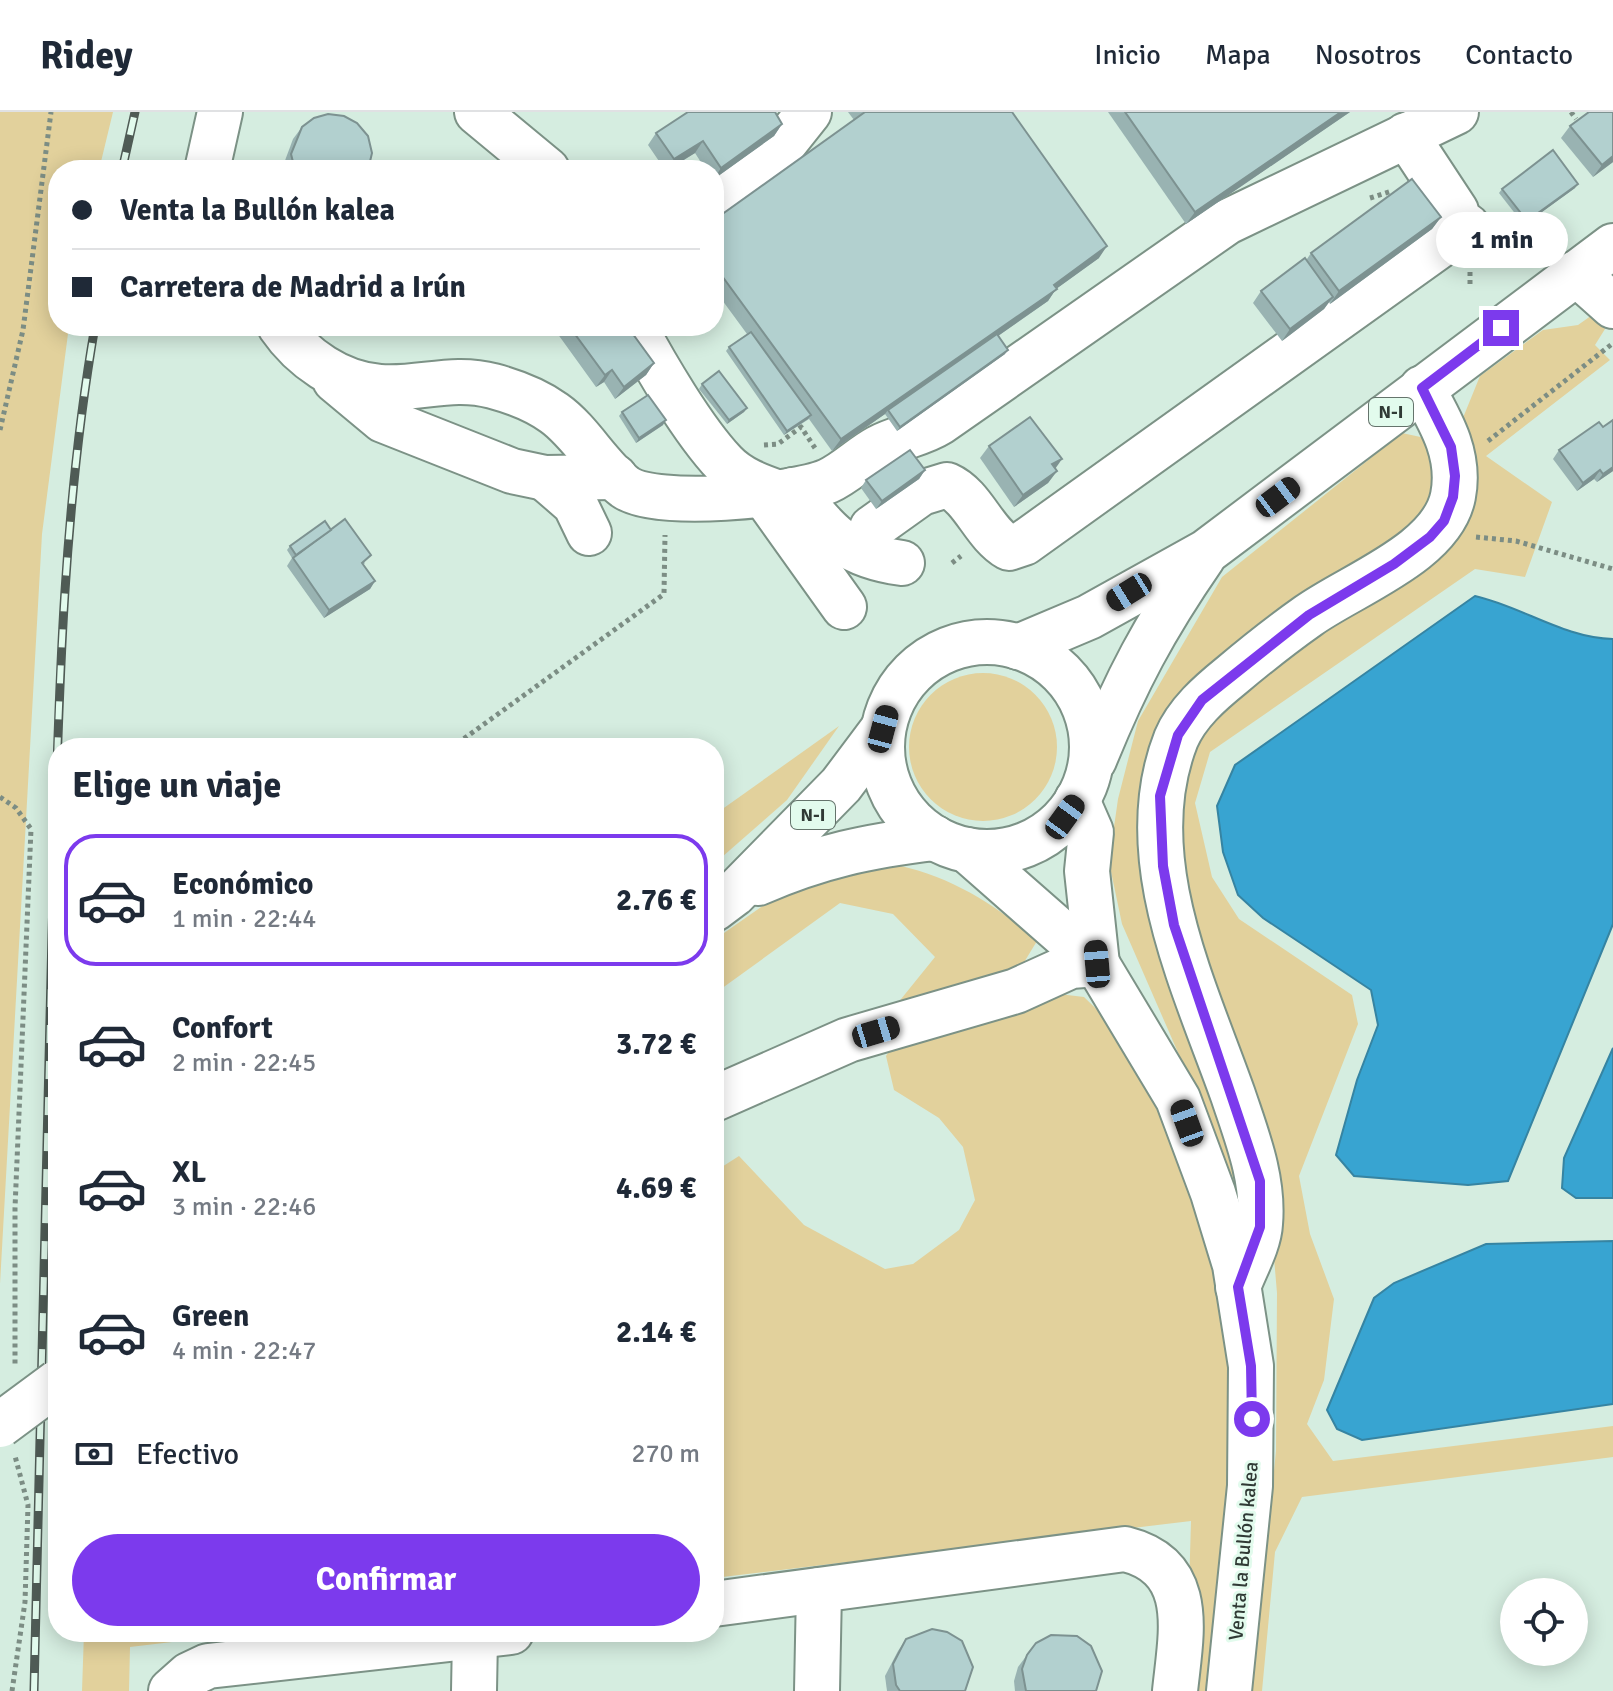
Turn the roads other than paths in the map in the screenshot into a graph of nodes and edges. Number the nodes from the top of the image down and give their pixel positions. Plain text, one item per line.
1 (220, 112) edge
2 (477, 112) edge
3 (1456, 112) edge
4 (795, 119) edge
5 (515, 126) edge
6 (1406, 135) junction
7 (209, 160) edge
8 (540, 160) edge
9 (724, 187) edge
10 (1613, 246) edge
11 (1568, 255) junction
12 (1613, 306) edge
13 (287, 336) edge
14 (639, 336) edge
15 (322, 368) junction
16 (1422, 388) junction
17 (615, 477) junction
18 (545, 478) junction
19 (791, 490) junction
20 (872, 528) junction
21 (589, 533) dead end
22 (1206, 552) junction
23 (844, 607) dead end
24 (1018, 647) junction
25 (883, 729) junction
26 (1082, 788) junction
27 (951, 844) junction
28 (724, 901) edge
29 (1097, 964) junction
30 (724, 1095) edge
31 (1238, 1287) junction
32 (48, 1393) edge
33 (7, 1439) edge
34 (819, 1590) junction
35 (724, 1603) edge
36 (422, 1642) edge
37 (490, 1642) edge
38 (171, 1691) edge
39 (474, 1691) edge
40 (817, 1691) edge
41 (1175, 1691) edge
42 (1229, 1691) edge

1 - 7 main road
2 - 5 main road
3 - 6 main road
4 - 9 main road
5 - 8 main road
6 - 19 main road
6 - 20 main road
10 - 11 main road, N-I
11 - 12 main road
11 - 16 main road, N-I
13 - 15 main road
14 - 19 main road
15 - 17 main road
15 - 18 main road
16 - 22 main road, N-I
16 - 31 main road
17 - 18 main road
17 - 19 main road
18 - 21 main road
19 - 20 main road
19 - 20 main road
19 - 23 main road
22 - 24 main road, N-I
22 - 26 main road, N-I
24 - 25 main road
24 - 26 main road
25 - 27 main road
25 - 28 main road, N-I
26 - 27 main road
26 - 29 main road
27 - 28 main road, N-I
27 - 29 main road
29 - 30 main road
29 - 31 main road, Venta la Bullón kalea
31 - 42 main road, Venta la Bullón kalea
32 - 33 main road, bridge
34 - 35 main road
34 - 40 main road
34 - 41 main road
36 - 38 main road
37 - 39 main road

